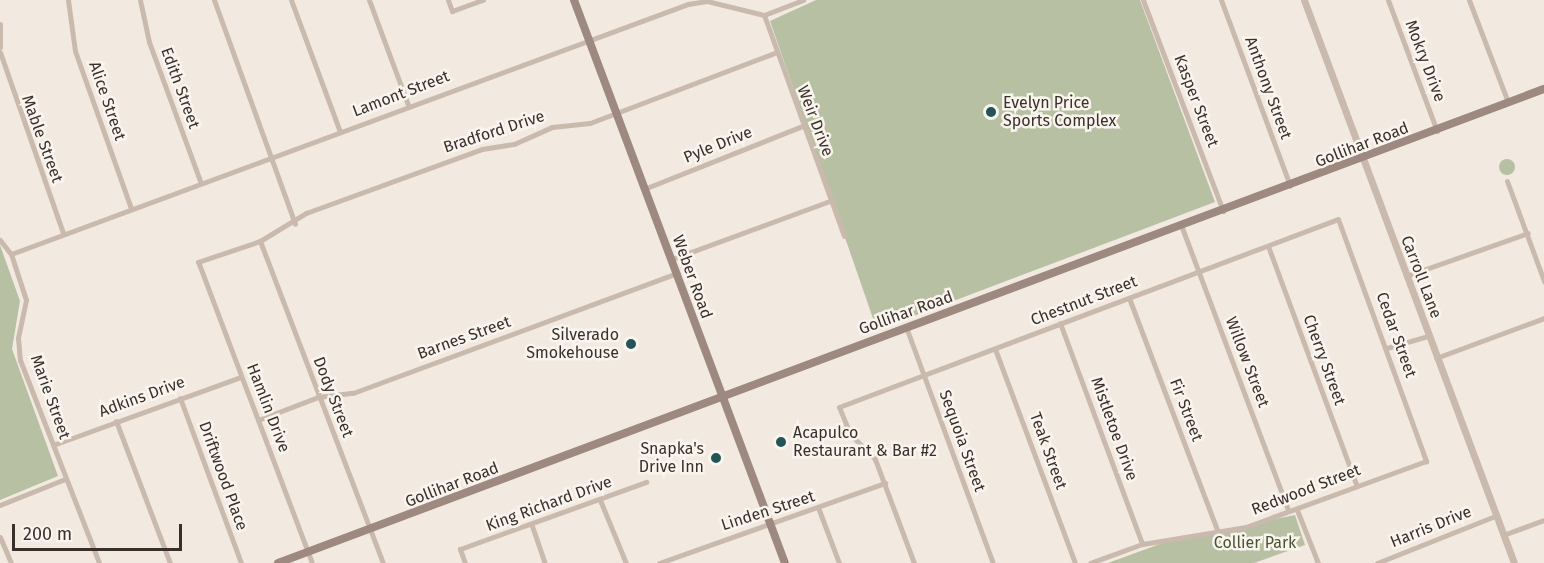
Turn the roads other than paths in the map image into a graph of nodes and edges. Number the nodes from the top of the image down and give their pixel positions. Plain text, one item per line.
1 (68, 0) edge
2 (140, 0) edge
3 (214, 0) edge
4 (291, 0) edge
5 (369, 0) edge
6 (448, 0) edge
7 (483, 0) edge
8 (574, 0) edge
9 (803, 0) edge
10 (1143, 0) edge
11 (1221, 0) edge
12 (1304, 0) edge
13 (1388, 0) edge
14 (1469, 0) edge
15 (764, 15) junction
16 (0, 24) edge
17 (589, 39) junction
18 (0, 47) edge
19 (0, 52) edge
20 (774, 53) junction
21 (1544, 89) edge
22 (1508, 102) junction
23 (408, 105) junction
24 (615, 112) junction
25 (802, 126) junction
26 (1437, 131) junction
27 (340, 132) junction
28 (269, 157) junction
29 (1362, 161) junction
30 (1507, 181) dead end
31 (201, 183) junction
32 (1290, 186) junction
33 (644, 189) junction
34 (830, 201) junction
35 (131, 208) junction
36 (1223, 211) junction
37 (1338, 219) joint
38 (295, 224) junction
39 (1181, 225) junction
40 (63, 233) junction
41 (1528, 233) junction
42 (844, 236) dead end
43 (0, 240) edge
44 (260, 241) junction
45 (1268, 246) junction
46 (11, 254) junction
47 (672, 259) junction
48 (1198, 271) junction
49 (677, 273) junction
50 (1406, 276) junction
51 (1544, 281) edge
52 (1129, 298) junction
53 (1544, 318) edge
54 (1060, 323) junction
55 (906, 327) junction
56 (1428, 336) junction
57 (1387, 348) junction
58 (995, 349) junction
59 (1436, 358) junction
60 (923, 375) junction
61 (241, 377) junction
62 (721, 396) junction
63 (318, 397) junction
64 (180, 398) junction
65 (258, 420) junction
66 (116, 421) junction
67 (53, 445) junction
68 (1426, 461) joint
69 (65, 479) junction
70 (646, 482) dead end
71 (885, 483) junction
72 (1356, 484) junction
73 (600, 500) junction
74 (0, 505) edge
75 (819, 510) junction
76 (1288, 510) junction
77 (1297, 510) junction
78 (1495, 516) junction
79 (1544, 520) edge
80 (771, 523) junction
81 (532, 526) junction
82 (371, 531) junction
83 (1218, 532) junction
84 (1503, 535) junction
85 (0, 537) edge
86 (1142, 544) junction
87 (308, 552) junction
88 (11, 563) edge
89 (99, 563) edge
90 (170, 563) edge
91 (241, 563) edge
92 (278, 563) edge
93 (312, 563) edge
94 (383, 563) edge
95 (465, 563) edge
96 (545, 563) edge
97 (626, 563) edge
98 (659, 563) edge
99 (785, 563) edge
100 (839, 563) edge
101 (914, 563) edge
102 (993, 563) edge
103 (1075, 563) edge
104 (1090, 563) edge
105 (1318, 563) edge
106 (1377, 563) edge
107 (1514, 563) edge

1 - 35 street, Alice Street
2 - 31 street, Edith Street
3 - 28 street
4 - 27 street
5 - 23 street
6 - 7 street
8 - 17 main road, Weber Road
9 - 15 street
10 - 36 street, Kasper Street
11 - 32 street, Anthony Street
12 - 29 street, Carroll Lane
13 - 26 street, Mokry Drive
14 - 22 street
15 - 17 street, Lamont Street
15 - 20 street, Weir Drive
16 - 18 street
17 - 23 street, Lamont Street
17 - 24 main road, Weber Road
19 - 40 street, Mable Street
20 - 24 street, Bradford Drive
20 - 25 street, Weir Drive
21 - 22 main road, Gollihar Road
22 - 26 main road, Gollihar Road
23 - 27 street, Lamont Street
24 - 33 main road, Weber Road
24 - 38 street, Bradford Drive
25 - 33 street, Pyle Drive
25 - 34 street, Weir Drive
26 - 29 main road, Gollihar Road
27 - 28 street, Lamont Street
28 - 31 street, Lamont Street
28 - 38 street
29 - 32 main road, Gollihar Road
29 - 50 street, Carroll Lane
30 - 41 street
31 - 35 street, Lamont Street
32 - 36 main road, Gollihar Road
33 - 47 main road, Weber Road
34 - 42 street, Weir Drive
34 - 47 street
35 - 40 street, Lamont Street
36 - 39 main road, Gollihar Road
37 - 45 street, Chestnut Street
37 - 57 street, Cedar Street
38 - 44 street
39 - 48 street, Willow Street
39 - 55 main road, Gollihar Road
40 - 46 street, Lamont Street
41 - 50 street
41 - 51 street
43 - 46 street, Marie Street
44 - 61 street, Hamlin Drive
44 - 63 street, Dody Street
45 - 48 street, Chestnut Street
45 - 72 street, Cherry Street
46 - 67 street, Marie Street
47 - 49 main road, Weber Road
48 - 52 street, Chestnut Street
48 - 76 street, Willow Street
49 - 62 main road, Weber Road
49 - 63 street, Barnes Street
50 - 56 street, Carroll Lane
52 - 54 street, Chestnut Street
52 - 83 street, Fir Street
53 - 59 street
54 - 58 street, Chestnut Street
54 - 86 street, Mistletoe Drive
55 - 60 street, Sequoia Street
55 - 62 main road, Gollihar Road
56 - 57 street
56 - 59 street, Carroll Lane
57 - 68 street, Cedar Street
58 - 60 street, Chestnut Street
58 - 103 street, Teak Street
59 - 78 street, Carroll Lane
60 - 71 street, Chestnut Street
60 - 102 street, Sequoia Street
61 - 64 street, Adkins Drive
61 - 65 street, Hamlin Drive
62 - 80 main road, Weber Road
62 - 82 main road, Gollihar Road
63 - 65 street, Barnes Street
63 - 82 street, Dody Street
64 - 66 street, Adkins Drive
64 - 91 street, Driftwood Place
65 - 87 street, Hamlin Drive
66 - 67 street, Adkins Drive
66 - 90 street
67 - 69 street, Marie Street
68 - 72 street, Redwood Street
69 - 74 street
69 - 89 street, Marie Street
70 - 73 street, King Richard Drive
71 - 75 street, Linden Street
71 - 101 street
72 - 77 street, Redwood Street
73 - 81 street, King Richard Drive
73 - 97 street
75 - 80 street, Linden Street
75 - 100 street
76 - 77 street, Redwood Street
76 - 83 street, Redwood Street
77 - 105 street
78 - 84 street, Carroll Lane
78 - 106 street, Harris Drive
79 - 84 street
80 - 98 street, Linden Street
80 - 99 main road, Weber Road
81 - 95 street, King Richard Drive
81 - 96 street
82 - 87 main road, Gollihar Road
82 - 94 street, Dody Street
83 - 86 street, Redwood Street
84 - 107 street, Carroll Lane
85 - 88 street
86 - 104 street, Redwood Street
87 - 92 main road, Gollihar Road
87 - 93 street, Hamlin Drive

